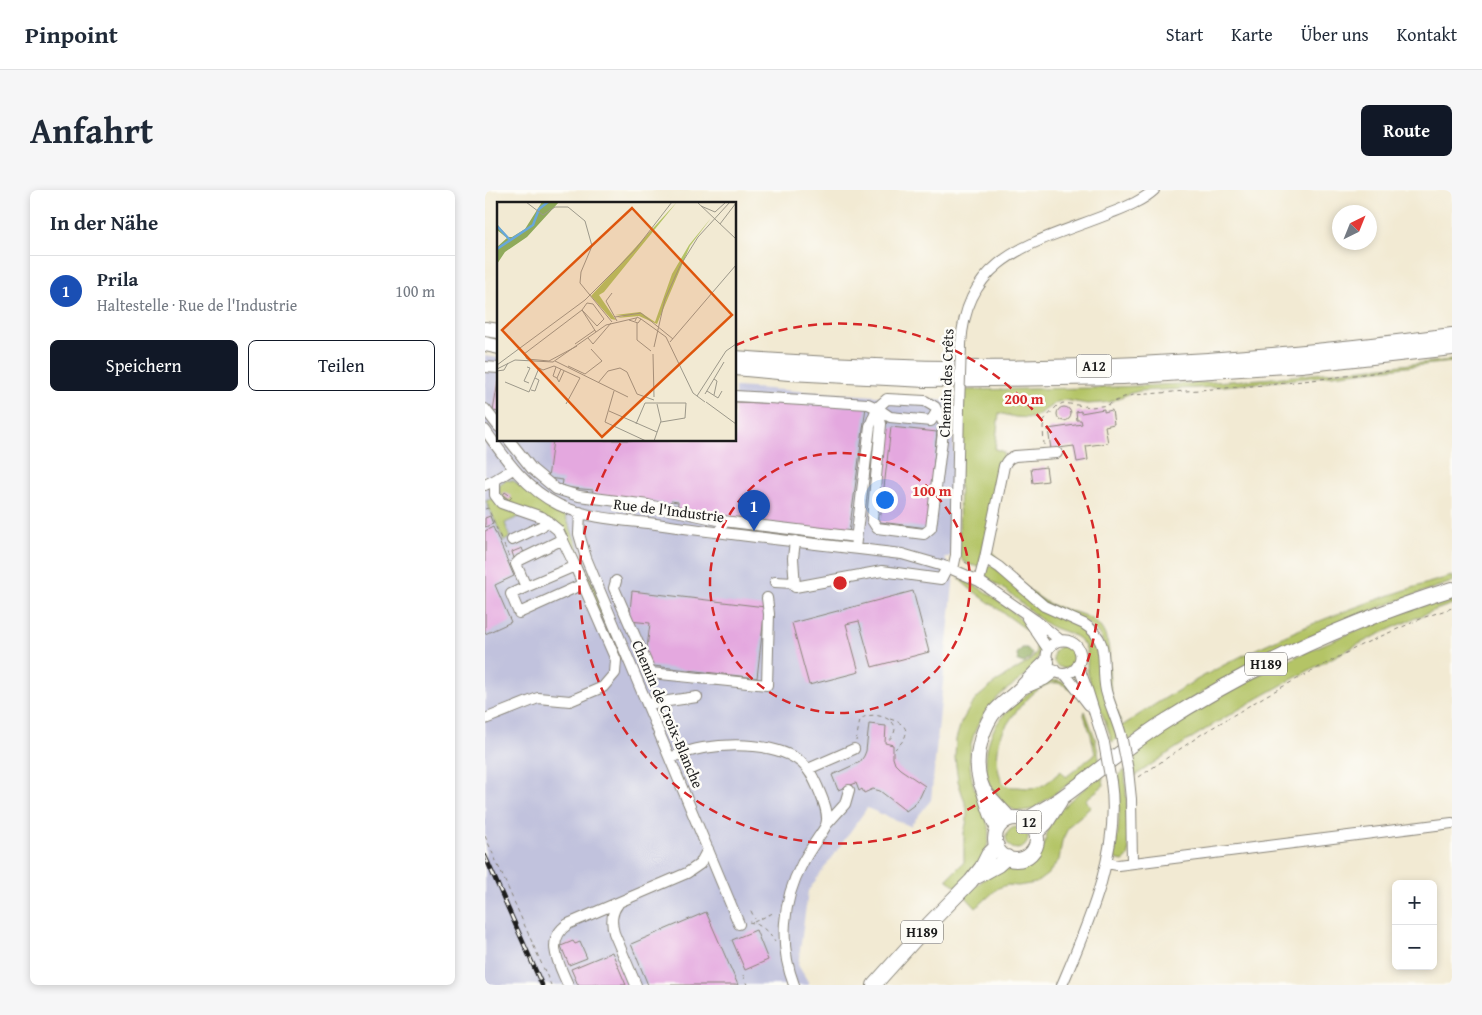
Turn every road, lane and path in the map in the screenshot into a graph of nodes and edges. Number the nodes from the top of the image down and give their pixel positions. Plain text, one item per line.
1 (1155, 190) edge
2 (1452, 335) edge
3 (1452, 348) edge
4 (1452, 357) edge
5 (736, 358) edge
6 (736, 368) edge
7 (1389, 371) dead end
8 (736, 376) edge
9 (736, 396) edge
10 (485, 408) edge
11 (877, 408) junction
12 (937, 411) junction
13 (497, 423) edge
14 (485, 430) edge
15 (510, 441) edge
16 (1057, 453) dead end
17 (1045, 454) junction
18 (513, 469) junction
19 (490, 483) edge
20 (485, 509) edge
21 (581, 512) junction
22 (547, 520) junction
23 (723, 521) junction
24 (721, 532) junction
25 (856, 537) junction
26 (563, 539) junction
27 (512, 540) dead end
28 (795, 541) junction
29 (855, 548) junction
30 (955, 556) junction
31 (984, 563) junction
32 (516, 564) junction
33 (575, 566) junction
34 (950, 568) junction
35 (616, 581) dead end
36 (979, 581) junction
37 (775, 582) dead end
38 (795, 583) junction
39 (583, 584) junction
40 (526, 587) junction
41 (1452, 589) edge
42 (767, 598) dead end
43 (1452, 608) edge
44 (1023, 613) junction
45 (1060, 640) junction
46 (1053, 664) junction
47 (1078, 666) junction
48 (697, 697) dead end
49 (647, 704) junction
50 (1093, 710) junction
51 (485, 718) edge
52 (888, 719) junction
53 (889, 740) dead end
54 (855, 749) joint
55 (895, 749) dead end
56 (670, 758) junction
57 (808, 769) junction
58 (1129, 782) junction
59 (849, 790) dead end
60 (984, 791) junction
61 (1063, 796) junction
62 (1009, 818) junction
63 (1026, 820) junction
64 (1452, 823) edge
65 (827, 824) junction
66 (997, 827) junction
67 (1036, 833) junction
68 (485, 836) edge
69 (997, 846) junction
70 (708, 849) junction
71 (1007, 857) junction
72 (1106, 863) junction
73 (1132, 863) junction
74 (971, 881) junction
75 (618, 904) junction
76 (787, 907) junction
77 (751, 911) dead end
78 (755, 922) junction
79 (739, 924) joint
80 (777, 948) dead end
81 (743, 975) dead end
82 (551, 985) edge
83 (568, 985) edge
84 (636, 985) edge
85 (747, 985) edge
86 (794, 985) edge
87 (874, 985) edge
88 (1062, 985) edge

1 - 30 street, Chemin des Crêts, bridge
2 - 5 highway, A12
3 - 6 highway, A12
4 - 8 highway
7 - 17 path
9 - 11 street
10 - 13 street
11 - 12 street
11 - 12 street
11 - 12 street
11 - 25 street
14 - 18 street, Rue de l'Industrie
15 - 23 street
16 - 17 street
17 - 31 street
18 - 19 street
18 - 21 street, Rue de l'Industrie
19 - 22 street
20 - 32 path
21 - 24 street, Rue de l'Industrie
21 - 49 street, Chemin de Croix-Blanche
22 - 26 street
22 - 27 street
23 - 24 street
23 - 25 street
24 - 28 street, Rue de l'Industrie
25 - 29 street
26 - 32 street
26 - 33 street
28 - 29 street, Rue de l'Industrie
28 - 38 street
29 - 34 street, Rue de l'Industrie
30 - 31 path
30 - 34 street, Chemin des Crêts
31 - 36 street
31 - 58 street, bridge
32 - 40 street
33 - 39 street
33 - 40 street
34 - 36 street
34 - 38 street
35 - 42 street
36 - 44 street
37 - 38 street
39 - 40 street
39 - 51 street
41 - 61 highway, H189
43 - 58 path
44 - 45 street
44 - 46 street
45 - 46 street
45 - 47 street
46 - 47 street
46 - 50 street
46 - 60 highway
47 - 50 street
48 - 49 street
49 - 56 street, Chemin de Croix-Blanche
50 - 72 street, bridge
52 - 53 path
52 - 54 path
52 - 55 path
54 - 57 street
56 - 57 street
56 - 70 street, Chemin de Croix-Blanche
57 - 65 street
58 - 73 street
59 - 65 street
60 - 62 highway
60 - 66 highway
61 - 63 highway, 12
61 - 67 highway, 12
62 - 63 highway, 12
62 - 66 highway, 12
63 - 67 highway, 12
64 - 73 street
65 - 76 street
66 - 69 highway, 12
67 - 71 highway, 12
68 - 82 path
69 - 71 highway
69 - 74 highway
70 - 75 street
70 - 79 street, Chemin de Croix-Blanche
71 - 74 highway, 12
72 - 73 street
72 - 88 street
74 - 87 highway, H189
75 - 83 street
75 - 84 street
76 - 78 path
76 - 86 street
77 - 78 path
78 - 79 path
78 - 80 path
81 - 85 path

